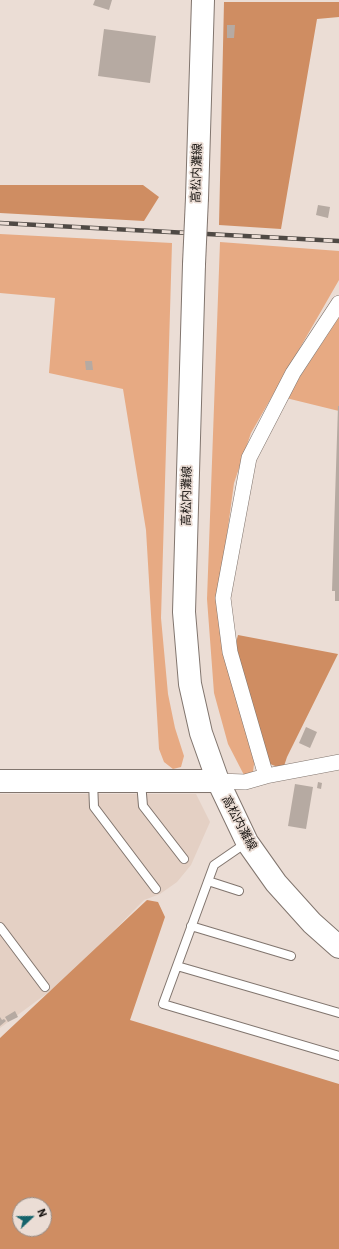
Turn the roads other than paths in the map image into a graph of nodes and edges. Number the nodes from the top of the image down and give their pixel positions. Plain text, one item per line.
1 (203, 0) edge
2 (339, 303) edge
3 (339, 762) edge
4 (266, 776) junction
5 (0, 781) edge
6 (93, 781) junction
7 (141, 781) junction
8 (218, 781) junction
9 (247, 842) junction
10 (184, 859) dead end
11 (208, 881) junction
12 (156, 889) dead end
13 (239, 891) dead end
14 (192, 926) junction
15 (0, 927) edge
16 (339, 947) edge
17 (291, 956) dead end
18 (177, 966) junction
19 (45, 987) dead end
20 (339, 1013) edge
21 (339, 1056) edge

1 - 8 main road, 高松内灘線, bridge
2 - 4 street
3 - 4 street
4 - 8 street
5 - 6 main road
6 - 7 main road
6 - 12 lane
7 - 8 main road
7 - 10 lane
8 - 9 main road, 高松内灘線
9 - 11 lane
9 - 16 main road, 高松内灘線
11 - 13 lane
11 - 14 lane
14 - 17 lane
14 - 18 lane
15 - 19 lane
18 - 20 lane
18 - 21 lane

